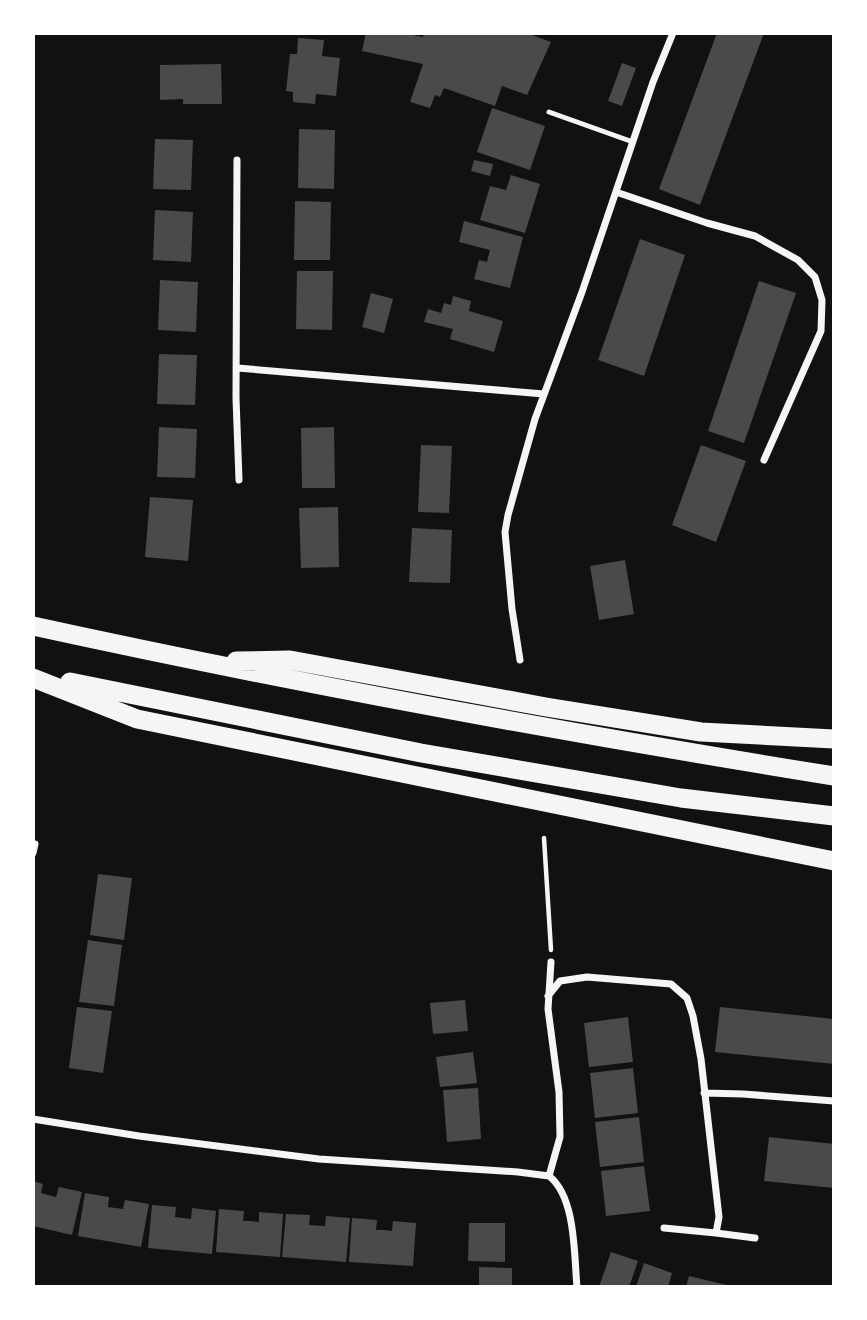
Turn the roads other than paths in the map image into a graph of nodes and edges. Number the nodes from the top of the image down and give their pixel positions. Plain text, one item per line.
1 (673, 33) edge
2 (549, 112) dead end
3 (633, 142) junction
4 (237, 160) dead end
5 (616, 192) junction
6 (237, 368) junction
7 (544, 394) junction
8 (764, 460) dead end
9 (239, 480) dead end
10 (33, 626) edge
11 (520, 660) dead end
12 (197, 662) junction
13 (33, 676) edge
14 (834, 739) edge
15 (834, 776) edge
16 (834, 816) edge
17 (35, 844) edge
18 (33, 853) edge
19 (834, 861) edge
20 (551, 961) road end
21 (548, 996) junction
22 (705, 1093) junction
23 (834, 1101) edge
24 (33, 1119) edge
25 (549, 1177) junction
26 (664, 1228) dead end
27 (716, 1233) junction
28 (755, 1237) dead end
29 (577, 1287) edge

1 - 3 street
2 - 3 lane
3 - 5 street
4 - 6 street
5 - 7 street
5 - 8 street
6 - 7 street
6 - 9 street
7 - 11 street
10 - 12 highway
12 - 14 highway
12 - 15 highway
13 - 16 highway
13 - 19 highway
17 - 18 street
20 - 21 street
21 - 22 street
21 - 25 street
22 - 23 street
22 - 27 street
24 - 25 street
25 - 29 street
26 - 27 street
27 - 28 street

